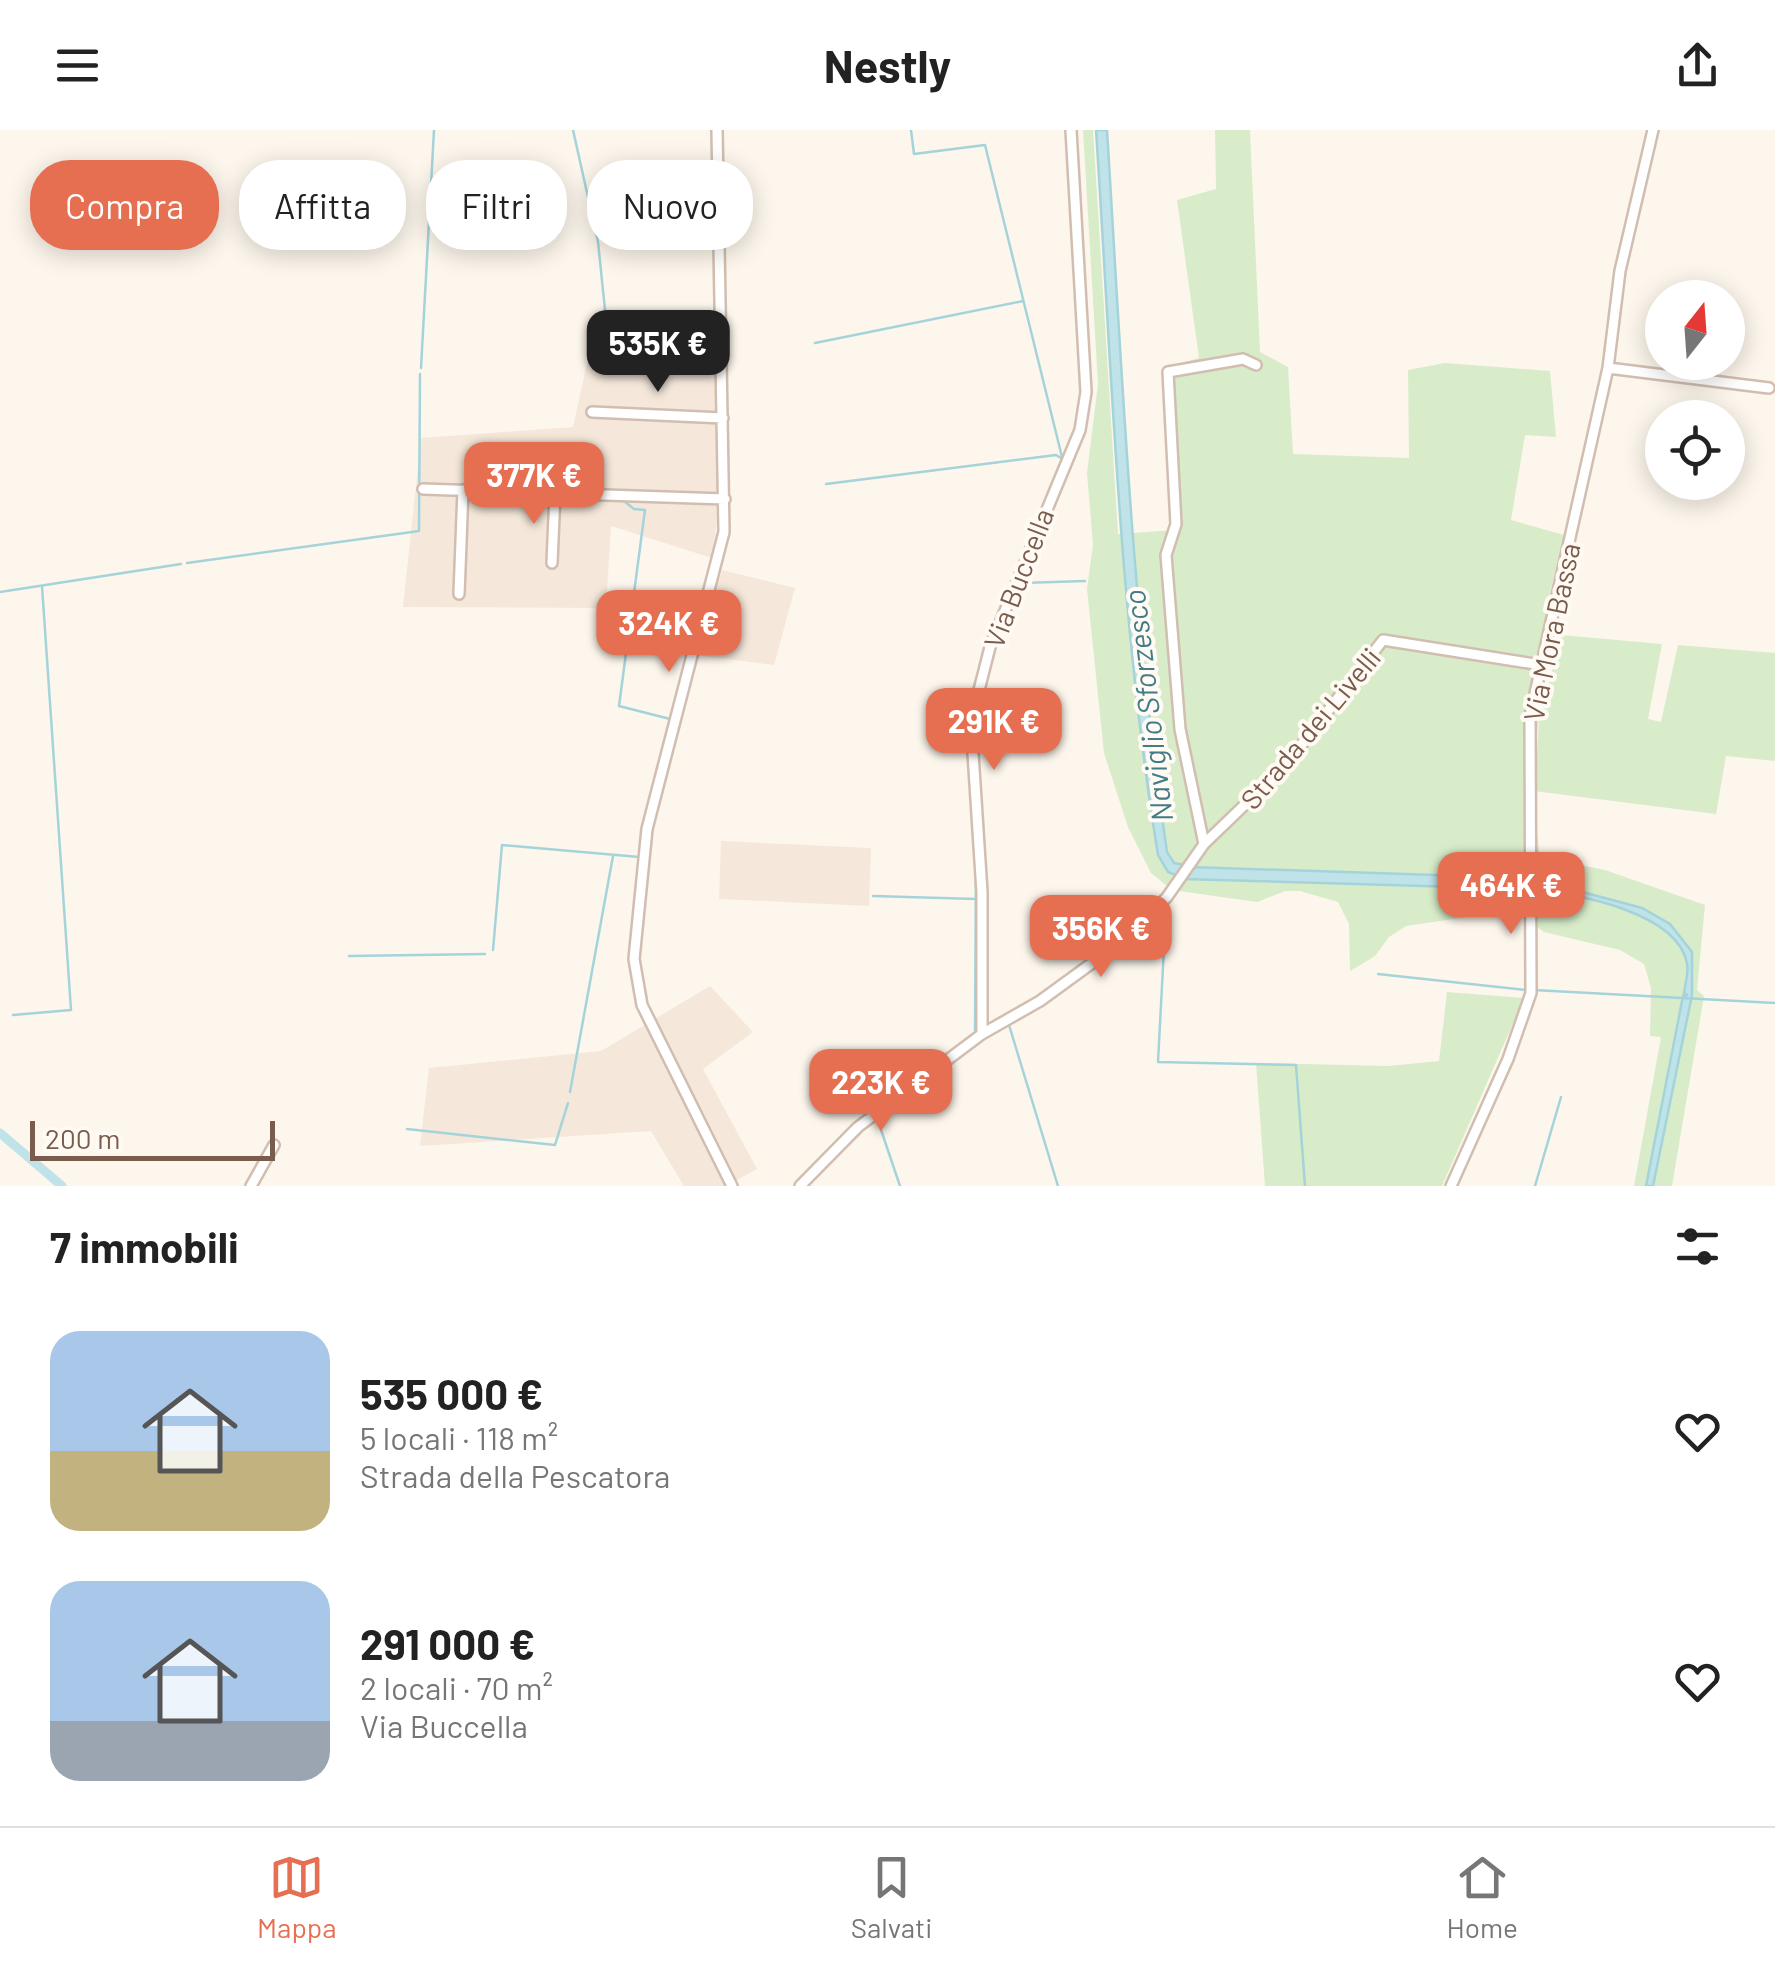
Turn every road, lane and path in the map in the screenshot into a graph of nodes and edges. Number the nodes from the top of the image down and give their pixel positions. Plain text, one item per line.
1 (717, 130) edge
2 (1070, 130) edge
3 (1654, 130) edge
4 (1256, 365) dead end
5 (1608, 368) junction
6 (1769, 388) dead end
7 (592, 412) dead end
8 (723, 418) junction
9 (423, 489) dead end
10 (463, 490) junction
11 (555, 493) junction
12 (726, 499) junction
13 (552, 562) dead end
14 (459, 594) dead end
15 (1541, 664) junction
16 (1204, 844) junction
17 (982, 1034) junction
18 (274, 1145) dead end
19 (252, 1186) edge
20 (732, 1186) edge
21 (800, 1186) edge
22 (1452, 1186) edge

1 - 8 street
2 - 17 street, Via Buccella
3 - 5 street, Via Mora Bassa
4 - 16 street
5 - 6 street
5 - 15 street, Via Mora Bassa
7 - 8 street
8 - 12 street
9 - 10 street
10 - 11 street
10 - 14 street
11 - 12 street
11 - 13 street
12 - 20 street
15 - 16 street, Strada dei Livelli
15 - 22 street, Via Mora Bassa
16 - 17 street, Strada dei Livelli
17 - 21 street
18 - 19 street

